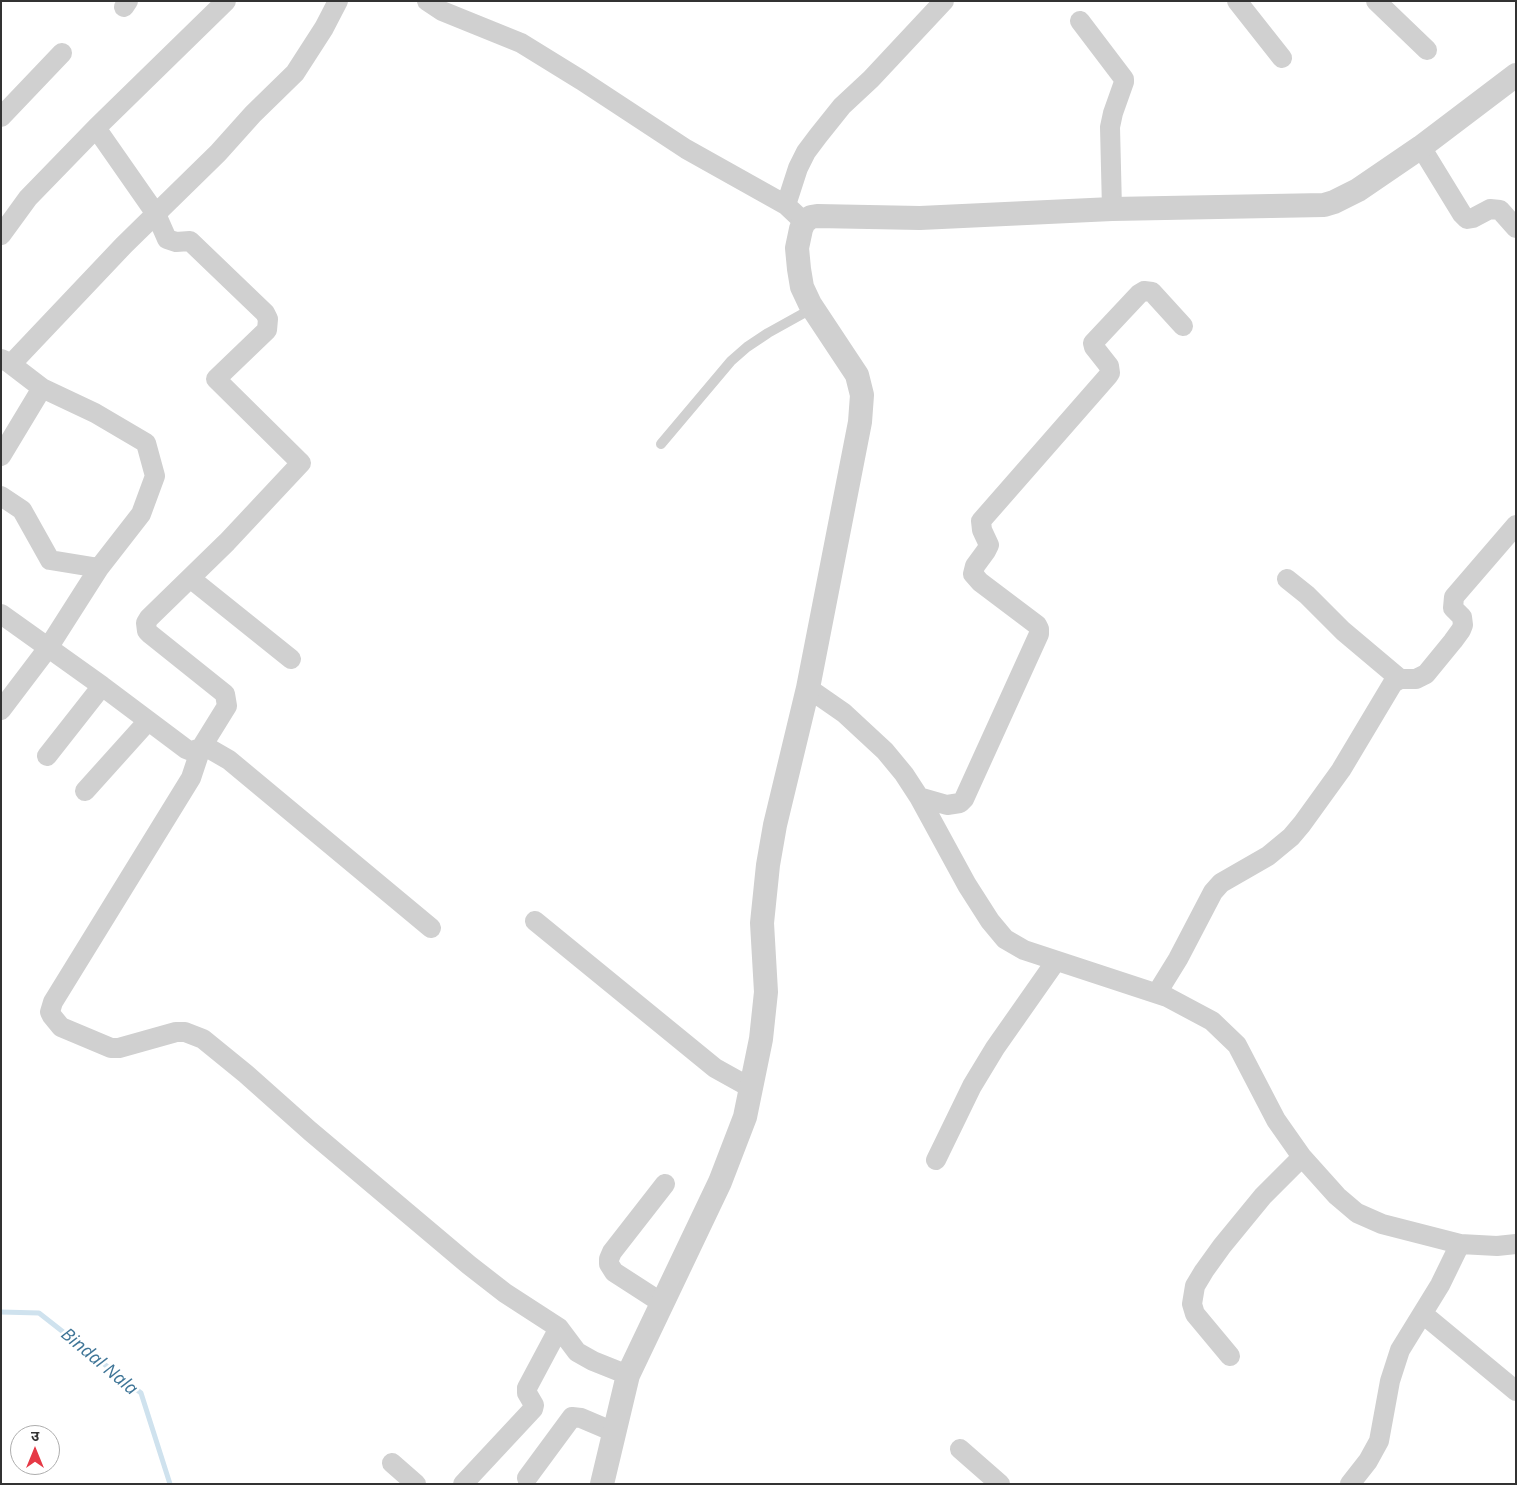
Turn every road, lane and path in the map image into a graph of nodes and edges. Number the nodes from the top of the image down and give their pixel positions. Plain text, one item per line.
1 (226, 1) edge
2 (338, 1) edge
3 (427, 1) edge
4 (944, 1) edge
5 (1376, 1) edge
6 (1244, 4) edge
7 (1080, 21) dead end
8 (1427, 50) dead end
9 (62, 53) dead end
10 (1282, 58) dead end
11 (1516, 75) edge
12 (5, 105) edge
13 (96, 128) junction
14 (1421, 147) junction
15 (786, 205) junction
16 (1112, 209) junction
17 (156, 214) junction
18 (804, 222) junction
19 (1516, 228) edge
20 (1, 235) edge
21 (813, 308) junction
22 (1183, 326) dead end
23 (5, 361) edge
24 (42, 388) junction
25 (661, 444) dead end
26 (1, 456) edge
27 (1, 496) edge
28 (1516, 525) edge
29 (99, 568) junction
30 (190, 578) junction
31 (1287, 579) dead end
32 (1, 614) edge
33 (48, 648) junction
34 (291, 659) dead end
35 (1400, 679) junction
36 (102, 686) junction
37 (808, 688) junction
38 (1, 710) edge
39 (148, 721) junction
40 (202, 747) junction
41 (46, 756) dead end
42 (85, 791) dead end
43 (919, 797) junction
44 (535, 921) dead end
45 (431, 928) dead end
46 (1056, 961) junction
47 (1157, 994) junction
48 (751, 1088) junction
49 (1302, 1158) junction
50 (936, 1160) dead end
51 (664, 1184) dead end
52 (1460, 1244) junction
53 (1516, 1244) edge
54 (662, 1303) junction
55 (1423, 1314) junction
56 (559, 1328) junction
57 (1230, 1356) dead end
58 (628, 1375) junction
59 (1516, 1391) edge
60 (614, 1432) junction
61 (960, 1449) dead end
62 (392, 1463) dead end
63 (527, 1478) dead end
64 (605, 1482) edge
65 (416, 1484) edge
66 (463, 1484) edge
67 (1000, 1484) edge
68 (1350, 1484) edge

1 - 13 street
2 - 17 street
3 - 15 street
4 - 15 street
5 - 8 street
6 - 10 street
7 - 16 street
9 - 12 street
11 - 14 street
13 - 17 street
13 - 20 street
14 - 16 street
14 - 19 street
15 - 18 street
16 - 18 street
17 - 23 street
17 - 30 street
18 - 21 street
21 - 25 lane
21 - 37 street
22 - 43 street
23 - 24 street
24 - 26 street
24 - 29 street
27 - 29 street
28 - 35 street
29 - 33 street
30 - 34 street
30 - 40 street
31 - 35 street
32 - 33 street
33 - 36 street
33 - 38 street
35 - 47 street
36 - 39 street
36 - 41 street
37 - 43 street
37 - 48 street
39 - 40 street
39 - 42 street
40 - 45 street
40 - 56 street
43 - 46 street
44 - 48 street
46 - 47 street
46 - 50 street
47 - 49 street
48 - 54 street
49 - 52 street
49 - 57 street
51 - 54 street
52 - 53 street
52 - 55 street
54 - 58 street
55 - 59 street
55 - 68 street
56 - 58 street
56 - 66 street
58 - 60 street
60 - 63 street
60 - 64 street
61 - 67 street
62 - 65 street

